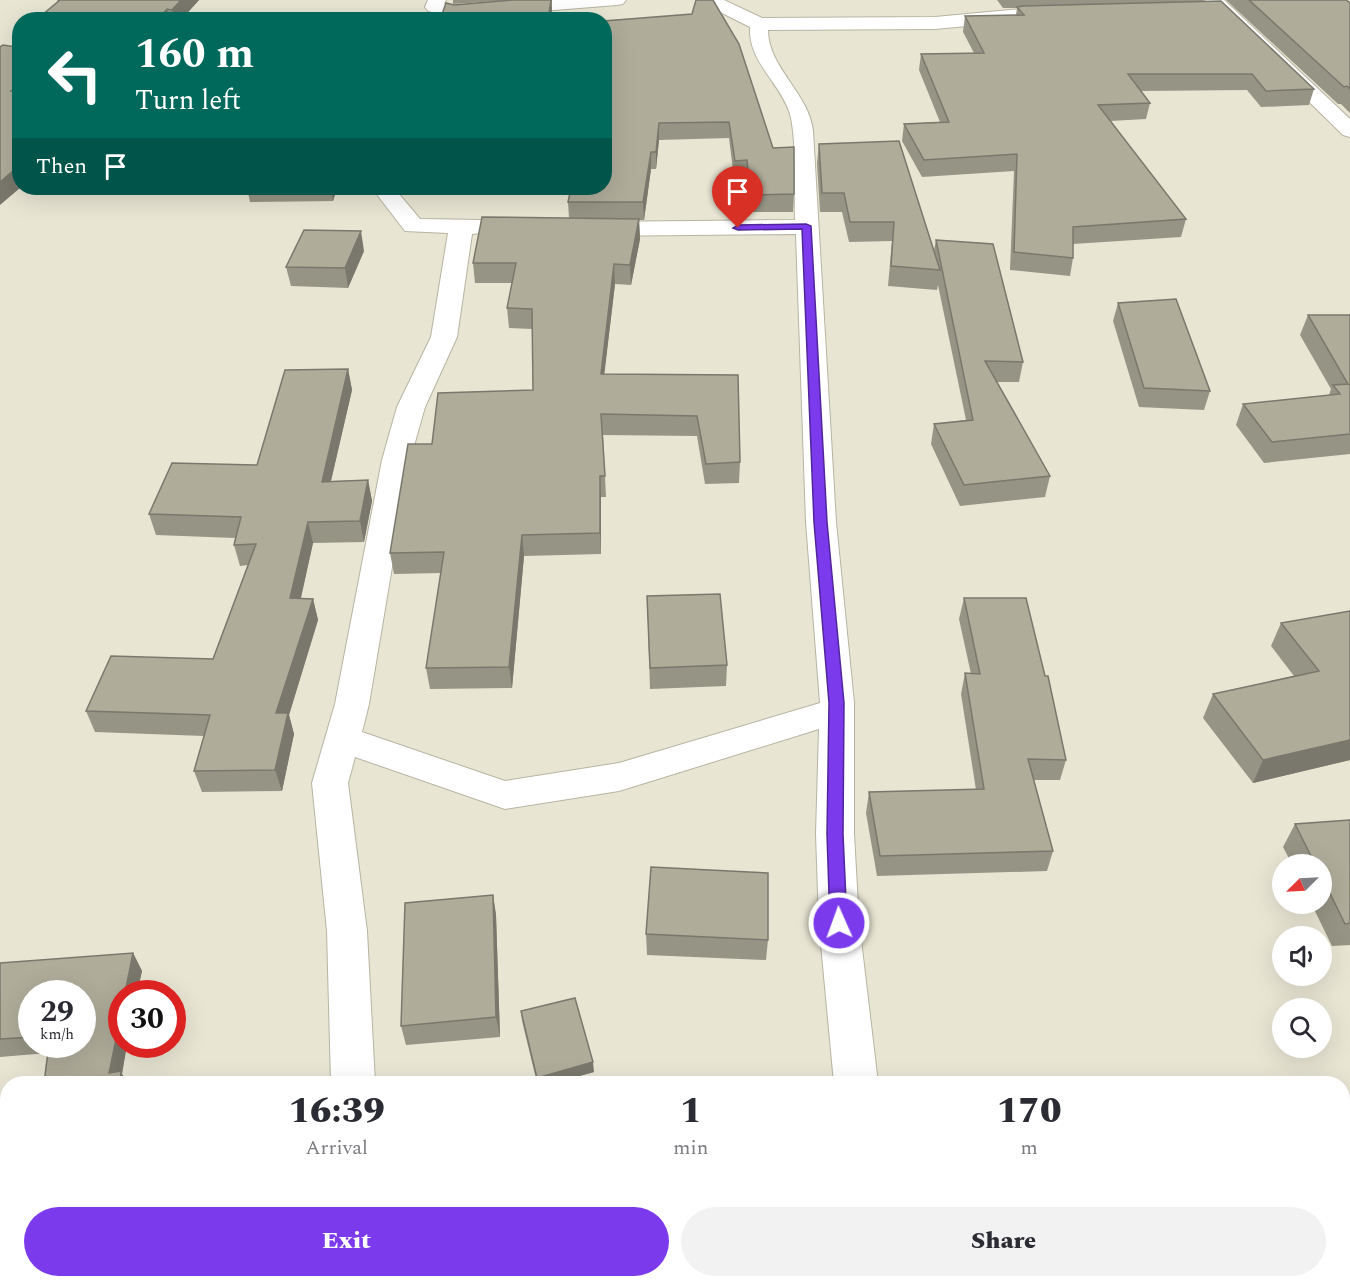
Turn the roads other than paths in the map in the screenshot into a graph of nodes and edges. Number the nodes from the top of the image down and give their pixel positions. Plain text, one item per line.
1 (437, 0) edge
2 (617, 0) edge
3 (710, 0) edge
4 (1210, 6) edge
5 (450, 12) edge
6 (479, 12) edge
7 (1079, 12) edge
8 (759, 24) junction
9 (1346, 124) edge
10 (389, 195) edge
11 (806, 226) junction
12 (461, 227) junction
13 (504, 227) edge
14 (570, 228) edge
15 (836, 711) junction
16 (343, 740) junction
17 (353, 1076) edge
18 (855, 1076) edge

1 - 5 street
2 - 6 street
3 - 8 street
4 - 9 street
7 - 8 street
8 - 11 street
10 - 12 street
11 - 14 street
11 - 15 street
12 - 13 street
12 - 16 street
15 - 16 street
15 - 18 street
16 - 17 street

